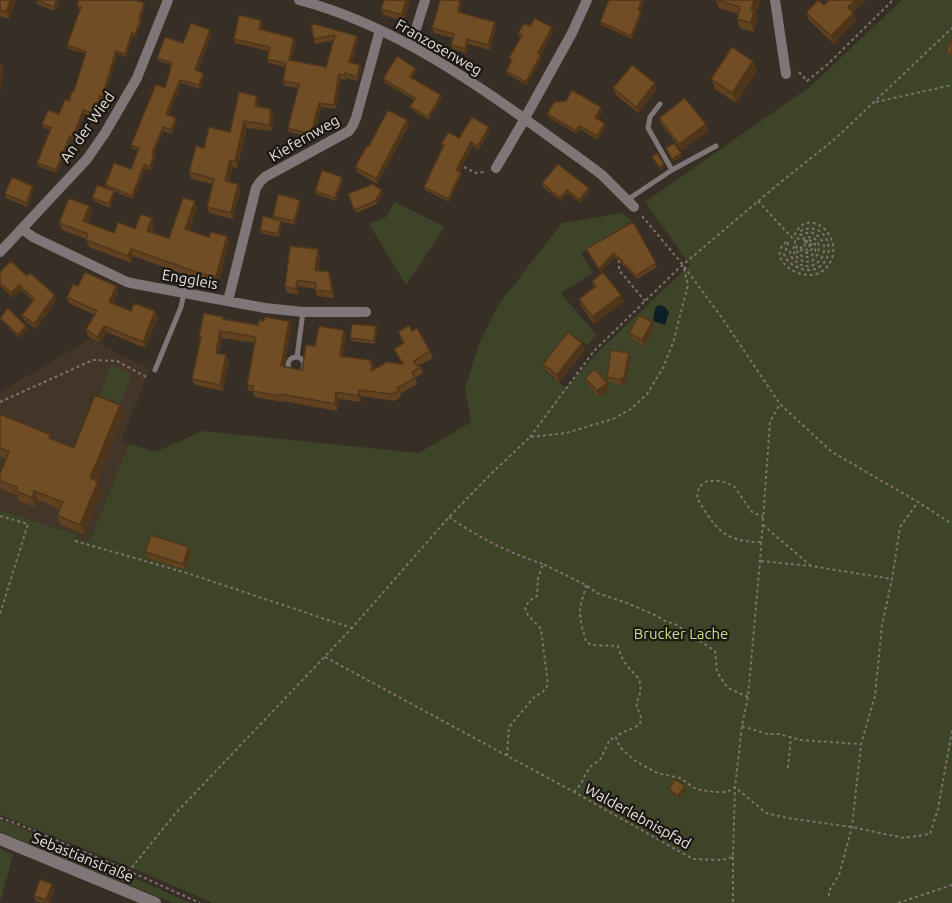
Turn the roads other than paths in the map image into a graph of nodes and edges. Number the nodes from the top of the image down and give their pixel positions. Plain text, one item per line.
1 (168, 0) edge
2 (299, 0) edge
3 (425, 0) edge
4 (587, 0) edge
5 (775, 0) edge
6 (380, 30) junction
7 (411, 45) junction
8 (786, 74) dead end
9 (660, 104) dead end
10 (524, 118) junction
11 (716, 146) dead end
12 (496, 168) road end
13 (672, 170) junction
14 (631, 204) joint
15 (22, 229) junction
16 (0, 252) edge
17 (184, 293) junction
18 (228, 301) junction
19 (303, 312) junction
20 (366, 312) dead end
21 (297, 357) dead end
22 (155, 370) dead end
23 (0, 839) edge
24 (155, 903) edge

1 - 15 street, An der Wied
2 - 6 street, Franzosenweg
3 - 7 street
4 - 10 street
5 - 8 street
6 - 7 street, Franzosenweg
6 - 18 street, Kiefernweg
7 - 10 street, Franzosenweg
9 - 13 lane
10 - 12 street
10 - 14 street, Franzosenweg
11 - 13 lane
13 - 14 lane
15 - 16 street, An der Wied
15 - 17 street, Enggleis
17 - 18 street, Enggleis
17 - 22 lane
18 - 19 street, Enggleis
19 - 20 street, Enggleis
19 - 21 lane
23 - 24 street, Sebastianstraße

